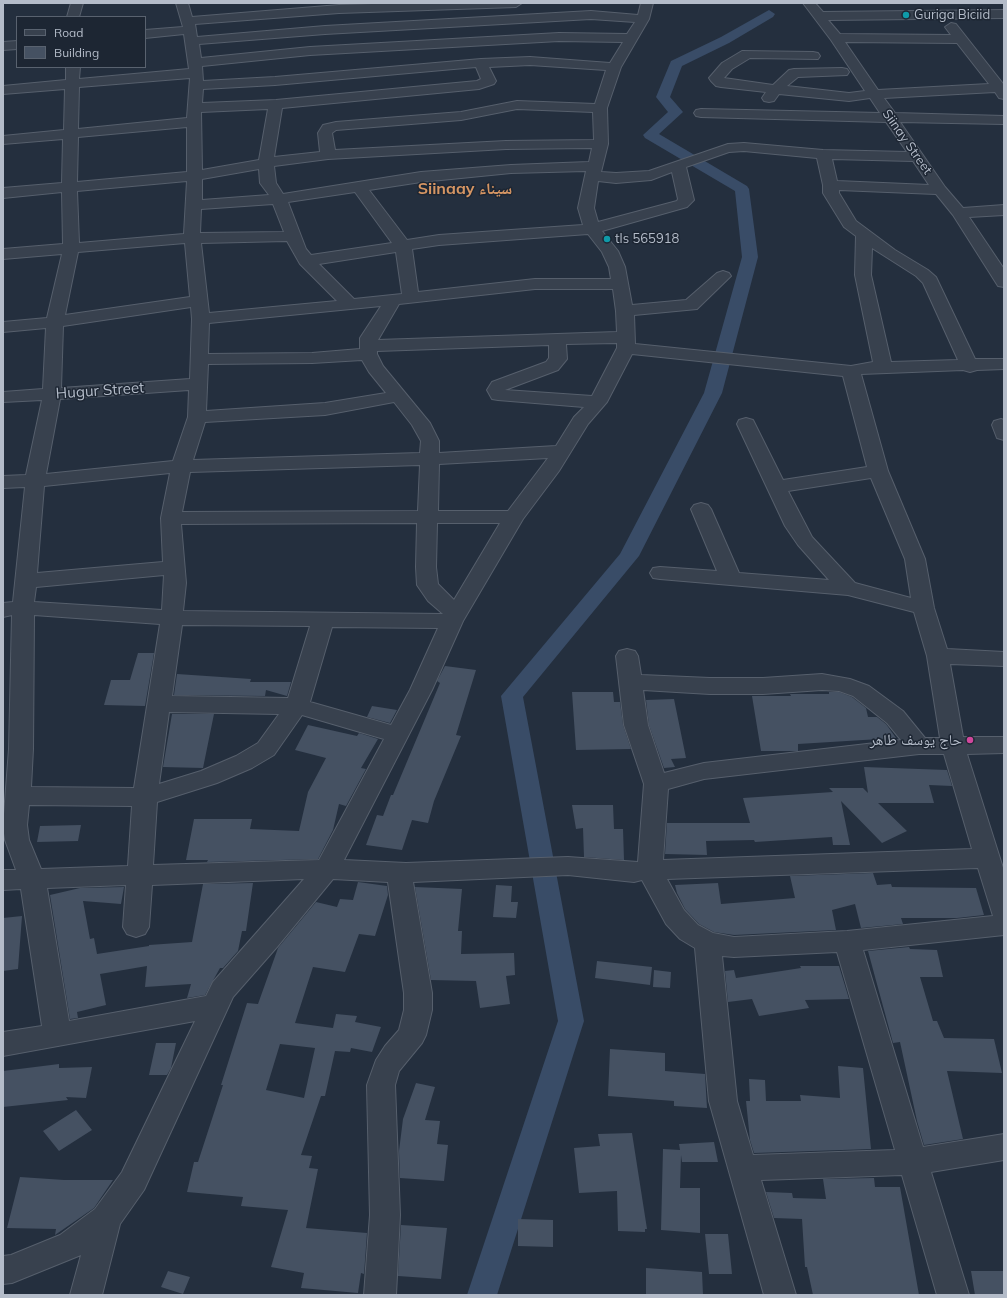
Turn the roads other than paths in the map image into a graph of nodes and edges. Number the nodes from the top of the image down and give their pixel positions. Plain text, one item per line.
1 (77, 3) edge
2 (516, 3) edge
3 (647, 3) edge
4 (809, 3) edge
5 (984, 3) edge
6 (937, 9) edge
7 (991, 14) junction
8 (1004, 14) edge
9 (73, 16) edge
10 (818, 16) junction
11 (643, 19) junction
12 (188, 24) edge
13 (146, 34) edge
14 (633, 38) junction
15 (836, 38) junction
16 (960, 39) junction
17 (16, 45) edge
18 (3, 46) edge
19 (813, 56) dead end
20 (481, 63) junction
21 (614, 67) junction
22 (842, 72) dead end
23 (196, 74) junction
24 (72, 76) edge
25 (3, 90) edge
26 (775, 90) junction
27 (1001, 91) edge
28 (873, 94) junction
29 (276, 104) junction
30 (600, 108) junction
31 (701, 113) dead end
32 (194, 115) junction
33 (759, 115) junction
34 (889, 118) junction
35 (1004, 120) edge
36 (71, 134) junction
37 (3, 140) edge
38 (601, 144) junction
39 (328, 154) junction
40 (823, 154) junction
41 (918, 157) junction
42 (266, 163) junction
43 (681, 163) junction
44 (594, 171) junction
45 (195, 176) junction
46 (831, 185) junction
47 (359, 187) junction
48 (69, 188) junction
49 (940, 190) junction
50 (3, 193) edge
51 (279, 199) junction
52 (194, 205) junction
53 (1004, 210) edge
54 (959, 213) junction
55 (592, 229) junction
56 (864, 235) junction
57 (294, 236) junction
58 (192, 238) junction
59 (403, 246) junction
60 (71, 248) junction
61 (1004, 251) edge
62 (3, 254) edge
63 (986, 254) junction
64 (306, 260) junction
65 (723, 276) dead end
66 (1004, 282) edge
67 (620, 284) junction
68 (402, 299) junction
69 (350, 305) junction
70 (199, 310) junction
71 (625, 311) junction
72 (55, 322) junction
73 (3, 327) edge
74 (557, 340) junction
75 (626, 343) junction
76 (368, 350) junction
77 (198, 359) junction
78 (1004, 364) edge
79 (883, 367) junction
80 (970, 367) junction
81 (851, 371) junction
82 (197, 384) junction
83 (52, 394) junction
84 (397, 396) junction
85 (3, 397) edge
86 (598, 402) junction
87 (197, 417) junction
88 (746, 424) dead end
89 (562, 451) junction
90 (429, 459) junction
91 (181, 466) junction
92 (878, 470) junction
93 (35, 481) junction
94 (3, 482) edge
95 (775, 486) junction
96 (701, 509) dead end
97 (427, 516) junction
98 (514, 517) junction
99 (171, 518) junction
100 (174, 568) junction
101 (660, 573) dead end
102 (730, 577) junction
103 (26, 581) junction
104 (848, 588) junction
105 (13, 608) edge
106 (923, 608) junction
107 (172, 618) junction
108 (454, 618) junction
109 (323, 619) junction
110 (627, 656) dead end
111 (938, 656) junction
112 (1004, 659) edge
113 (629, 682) junction
114 (159, 704) junction
115 (297, 706) junction
116 (397, 735) junction
117 (953, 745) junction
118 (1004, 745) edge
119 (919, 746) junction
120 (12, 750) edge
121 (656, 784) junction
122 (18, 796) junction
123 (145, 797) junction
124 (988, 858) junction
125 (327, 869) junction
126 (649, 870) junction
127 (399, 873) junction
128 (140, 874) junction
129 (32, 878) junction
130 (3, 880) edge
131 (1004, 912) edge
132 (1004, 925) edge
133 (136, 927) dead end
134 (848, 941) junction
135 (708, 944) junction
136 (215, 1006) junction
137 (57, 1033) junction
138 (3, 1044) edge
139 (1004, 1147) edge
140 (914, 1162) junction
141 (743, 1168) junction
142 (106, 1219) junction
143 (3, 1270) edge
144 (86, 1295) edge
145 (380, 1295) edge
146 (780, 1295) edge
147 (953, 1295) edge

1 - 9 street
2 - 12 street
3 - 11 street
4 - 10 street, Siinay Street
5 - 7 street
6 - 7 street
6 - 10 street
6 - 16 street
7 - 8 street
10 - 15 street, Siinay Street
11 - 12 street
11 - 14 street
12 - 13 street
12 - 23 street
14 - 21 street
14 - 23 street
15 - 16 street
15 - 28 street, Siinay Street
16 - 27 street
17 - 18 street
19 - 26 street
20 - 21 street
20 - 23 street
20 - 29 street
21 - 30 street
22 - 26 street
23 - 24 street
23 - 32 street
24 - 25 street
24 - 36 street
26 - 28 street
26 - 33 street
27 - 28 street
28 - 34 street, Siinay Street
29 - 32 street
29 - 42 street
30 - 38 street
30 - 39 street
31 - 33 street
32 - 36 street
32 - 45 street
33 - 34 street
34 - 35 street
34 - 41 street, Siinay Street
36 - 37 street
36 - 48 street
38 - 39 street
38 - 44 street
39 - 42 street
40 - 41 street
40 - 43 street
40 - 46 street
41 - 49 street, Siinay Street
42 - 45 street
42 - 51 street
43 - 44 street
43 - 55 street
44 - 47 street
44 - 55 street
45 - 48 street
45 - 52 street
46 - 49 street
46 - 56 street
47 - 51 street
47 - 59 street
48 - 50 street
48 - 60 street
49 - 54 street, Siinay Street
51 - 52 street
51 - 57 street
52 - 58 street
53 - 54 street
54 - 63 street, Siinay Street
55 - 59 street
55 - 67 street
56 - 79 street
56 - 80 street
57 - 58 street
57 - 64 street
58 - 60 street
58 - 70 street
59 - 64 street
59 - 68 street
60 - 62 street
60 - 72 street
61 - 63 street
63 - 66 street, Siinay Street
64 - 69 street
65 - 71 street
67 - 68 street
67 - 71 street
68 - 69 street
68 - 76 street
69 - 70 street
70 - 72 street
70 - 77 street
71 - 75 street
72 - 73 street
72 - 83 street
74 - 75 street
74 - 76 street
74 - 86 street
75 - 81 street
75 - 86 street
76 - 77 street
76 - 84 street
77 - 82 street
78 - 80 street
79 - 80 street
79 - 81 street
81 - 92 street
82 - 83 street, Hugur Street
82 - 87 street
83 - 85 street, Hugur Street
83 - 93 street
84 - 87 street
84 - 90 street
86 - 89 street
87 - 91 street
88 - 95 street
89 - 90 street
89 - 98 street
90 - 91 street
90 - 97 street
91 - 93 street
91 - 99 street
92 - 95 street
92 - 106 street
93 - 94 street
93 - 103 street
95 - 104 street
96 - 102 street
97 - 98 street
97 - 99 street
97 - 108 street
98 - 108 street
99 - 100 street
100 - 103 street
100 - 107 street
101 - 102 street
102 - 104 street
103 - 105 street
104 - 106 street
105 - 107 street
105 - 120 street
106 - 111 street
107 - 109 street
107 - 114 street
108 - 109 street
108 - 116 street
109 - 115 street
110 - 113 street
111 - 112 street
111 - 117 street
113 - 119 street
113 - 121 street
114 - 115 street
114 - 123 street
115 - 116 street
115 - 123 street
116 - 125 street
117 - 118 street
117 - 119 street
117 - 124 street
119 - 121 street
120 - 122 street
121 - 126 street
122 - 123 street
122 - 129 street
123 - 128 street
124 - 126 street
124 - 131 street
125 - 127 street
125 - 128 street
125 - 136 street
126 - 127 street
126 - 135 street
127 - 145 street
128 - 129 street
128 - 133 street
129 - 130 street
129 - 137 street
132 - 134 street
134 - 135 street
134 - 140 street
135 - 141 street
136 - 137 street
136 - 142 street
137 - 138 street
139 - 140 street
140 - 141 street
140 - 147 street
141 - 146 street
142 - 143 street
142 - 144 street

